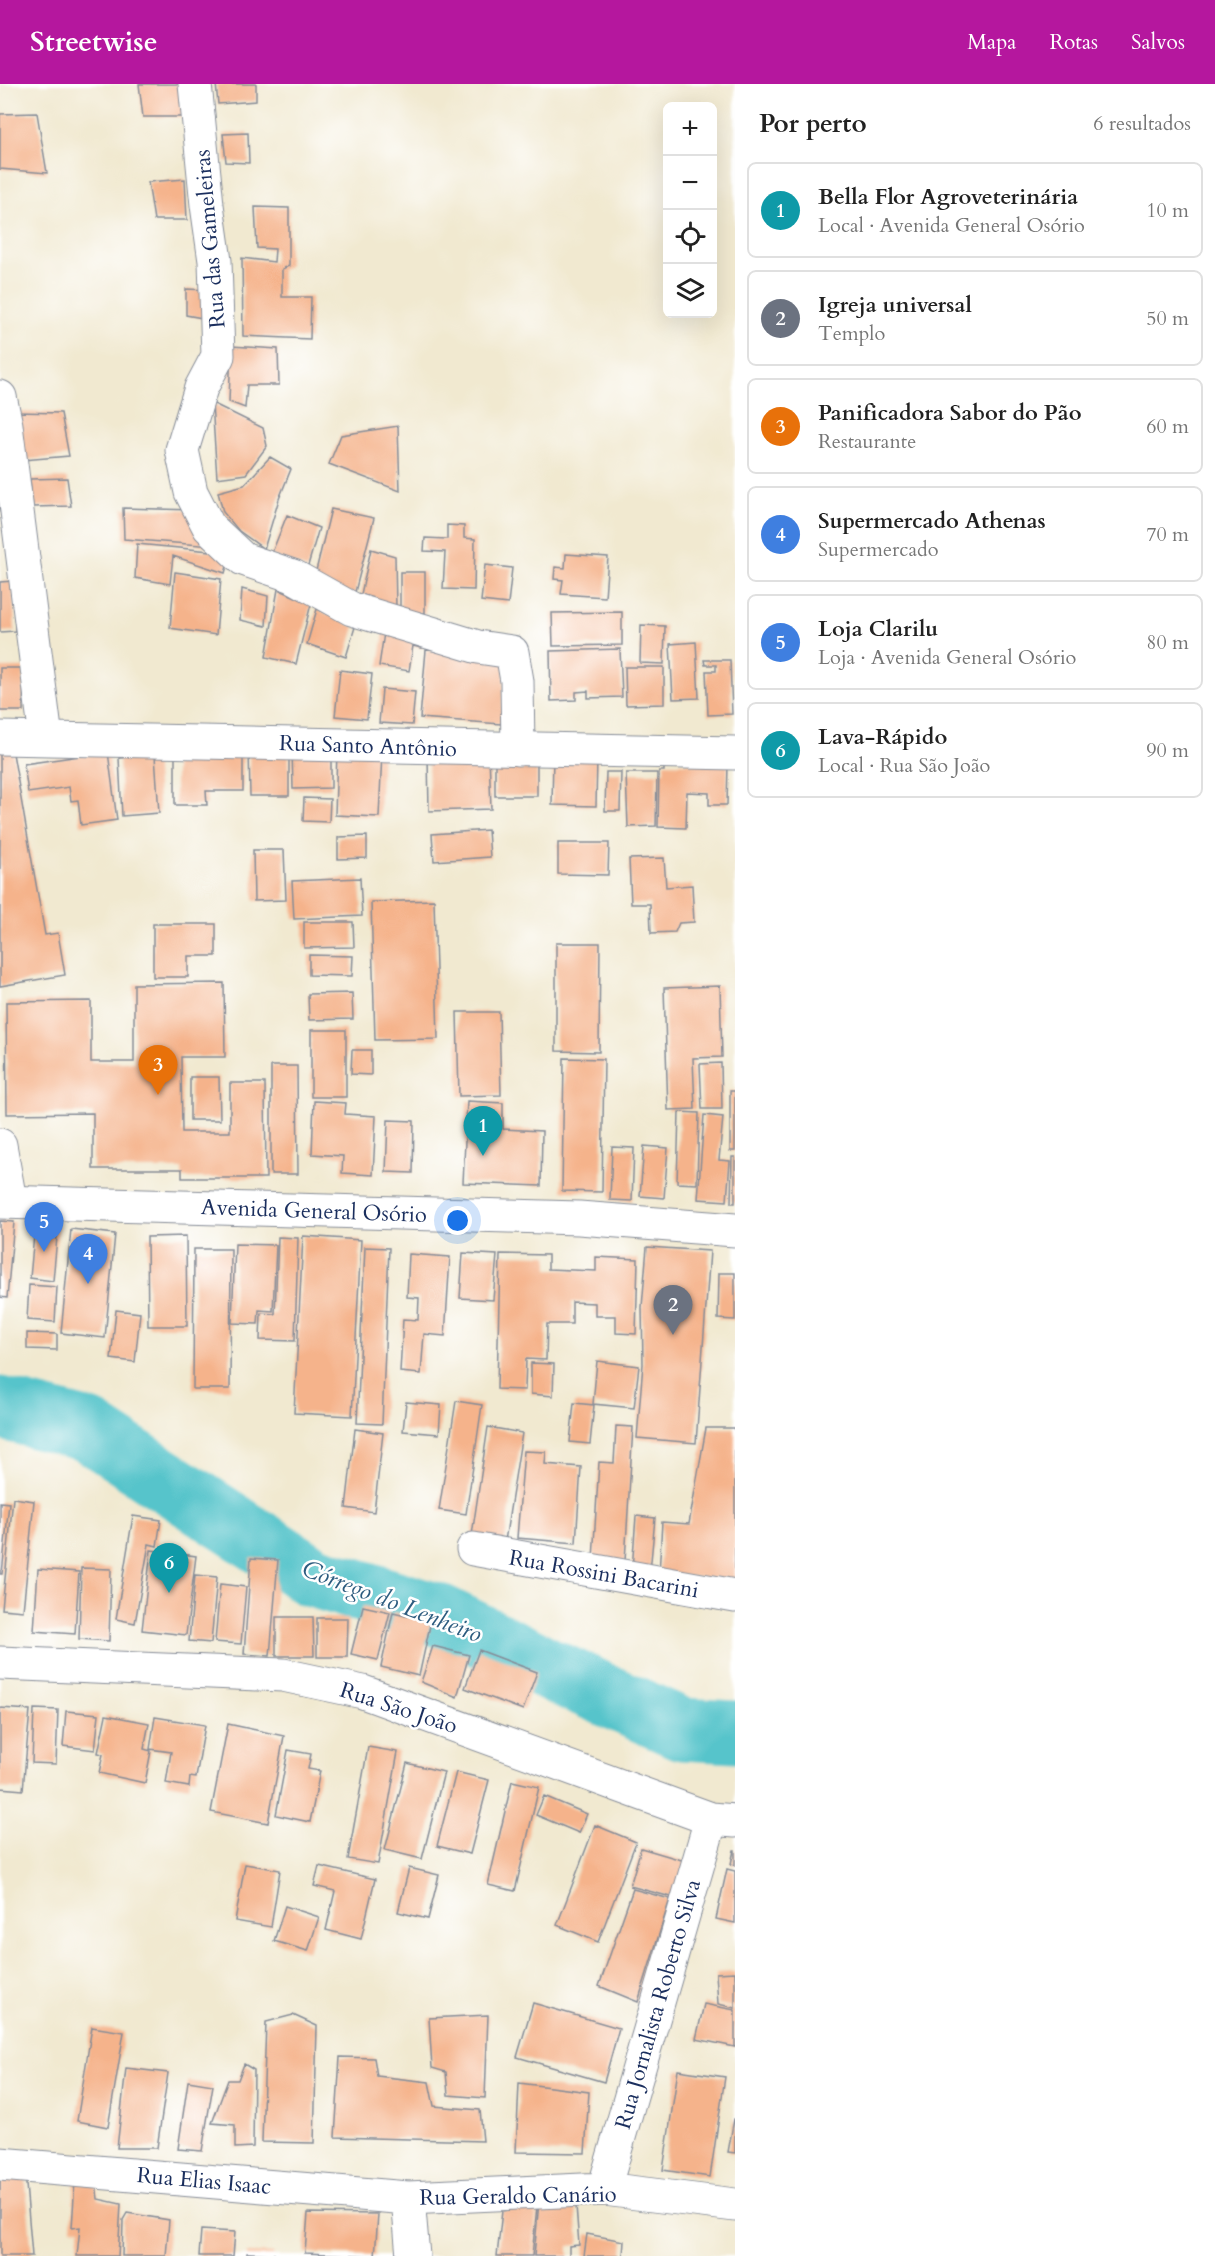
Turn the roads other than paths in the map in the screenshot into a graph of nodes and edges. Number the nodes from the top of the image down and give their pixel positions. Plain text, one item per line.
1 (195, 84) edge
2 (0, 397) edge
3 (0, 738) edge
4 (46, 738) junction
5 (518, 749) junction
6 (735, 753) edge
7 (0, 1145) edge
8 (5, 1202) edge
9 (735, 1230) edge
10 (473, 1549) dead end
11 (735, 1596) edge
12 (0, 1663) edge
13 (723, 1820) edge
14 (0, 2164) edge
15 (604, 2189) junction
16 (408, 2198) junction
17 (735, 2205) edge
18 (413, 2256) edge

1 - 5 main road, Rua das Gameleiras
2 - 4 main road
3 - 4 main road, Rua Santo Antônio
4 - 5 main road, Rua Santo Antônio
5 - 6 main road, Rua Santo Antônio
7 - 8 main road
8 - 9 main road, Avenida General Osório
10 - 11 main road, Rua Rossini Bacarini
12 - 13 main road, Rua São João
13 - 15 main road, Rua Jornalista Roberto Silva
14 - 16 main road, Rua Elias Isaac
15 - 16 main road, Rua Geraldo Canário
15 - 17 main road, Rua Geraldo Canário
16 - 18 main road

